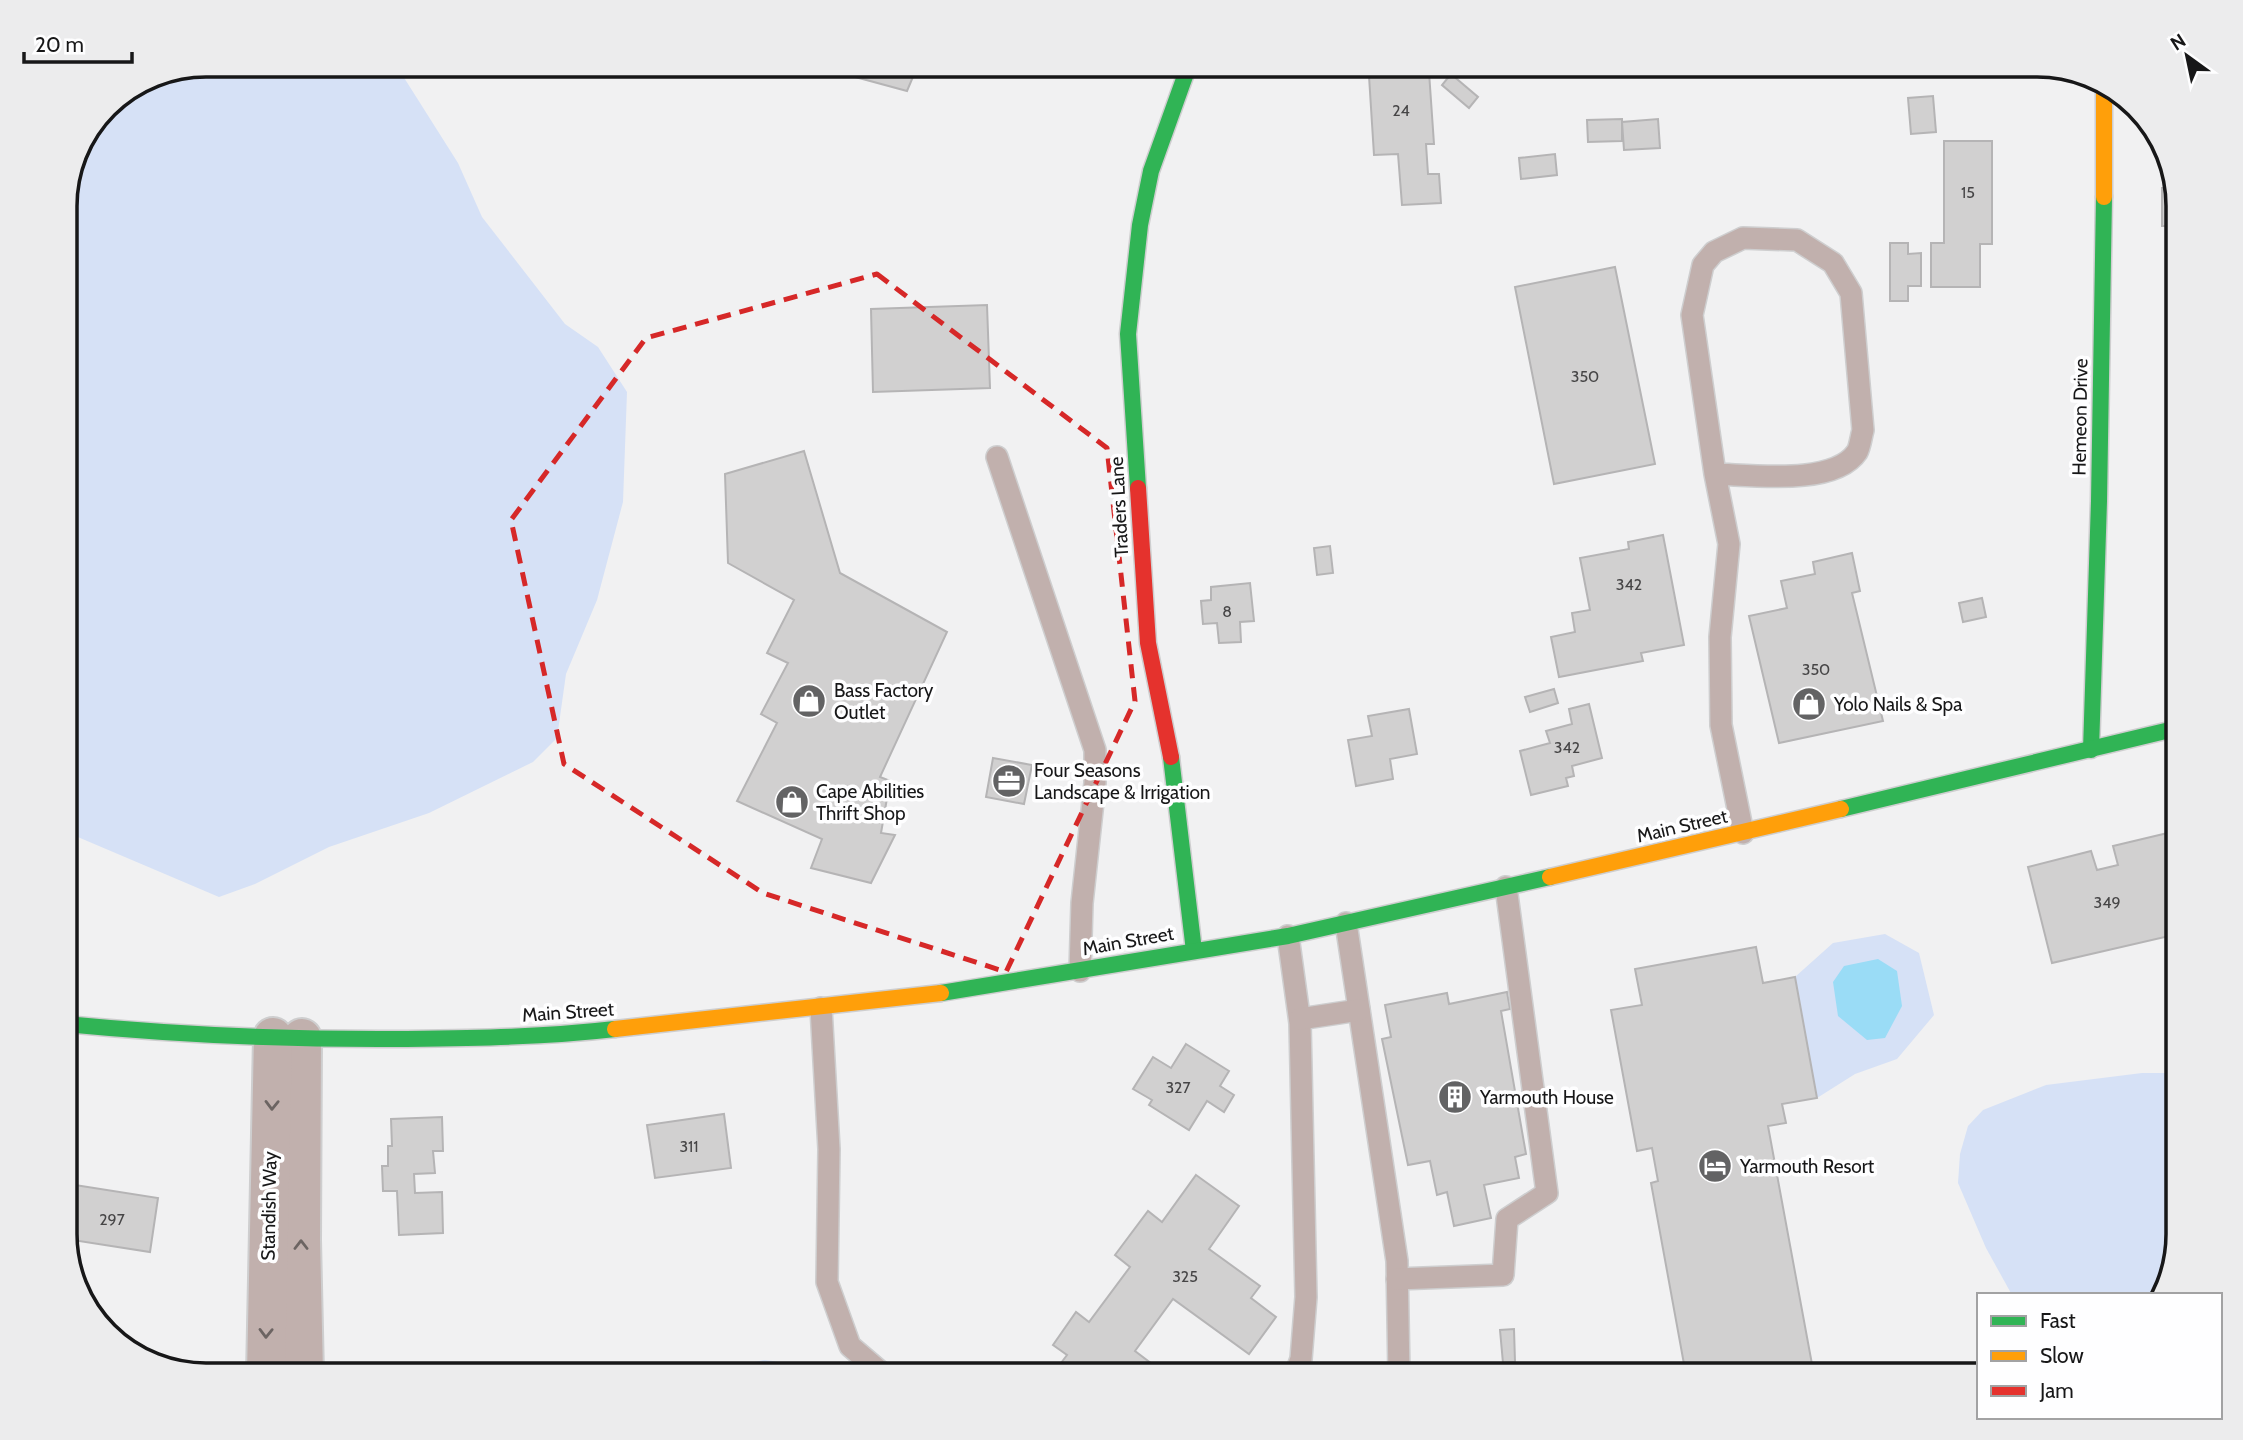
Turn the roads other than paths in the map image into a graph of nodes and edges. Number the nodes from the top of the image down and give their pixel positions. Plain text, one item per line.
1 (1185, 77) edge
2 (2104, 96) edge
3 (998, 457) dead end
4 (1715, 474) junction
5 (2166, 731) edge
6 (2091, 750) junction
7 (1743, 834) junction
8 (1506, 887) junction
9 (1346, 923) junction
10 (1288, 936) junction
11 (1194, 951) junction
12 (1080, 971) junction
13 (821, 1008) junction
14 (1359, 1010) junction
15 (1300, 1019) junction
16 (77, 1025) edge
17 (288, 1037) junction
18 (1397, 1279) junction
19 (267, 1363) edge
20 (303, 1363) edge
21 (870, 1363) edge
22 (1300, 1363) edge
23 (1399, 1363) edge

1 - 11 main road, Traders Lane
2 - 6 main road, Hemeon Drive
3 - 12 lane
4 - 4 lane
4 - 7 lane
5 - 6 main road, Main Street
6 - 7 main road, Main Street
7 - 8 main road, Main Street
8 - 9 main road, Main Street
8 - 18 lane
9 - 10 main road, Main Street
9 - 14 lane
10 - 11 main road, Main Street
10 - 15 lane
11 - 12 main road, Main Street
12 - 13 main road, Main Street
13 - 17 main road, Main Street
13 - 21 lane
14 - 15 lane
14 - 18 lane
15 - 22 lane
16 - 17 main road, Main Street
17 -> 19 street, Standish Way
20 -> 17 street, Standish Way
18 - 23 lane

